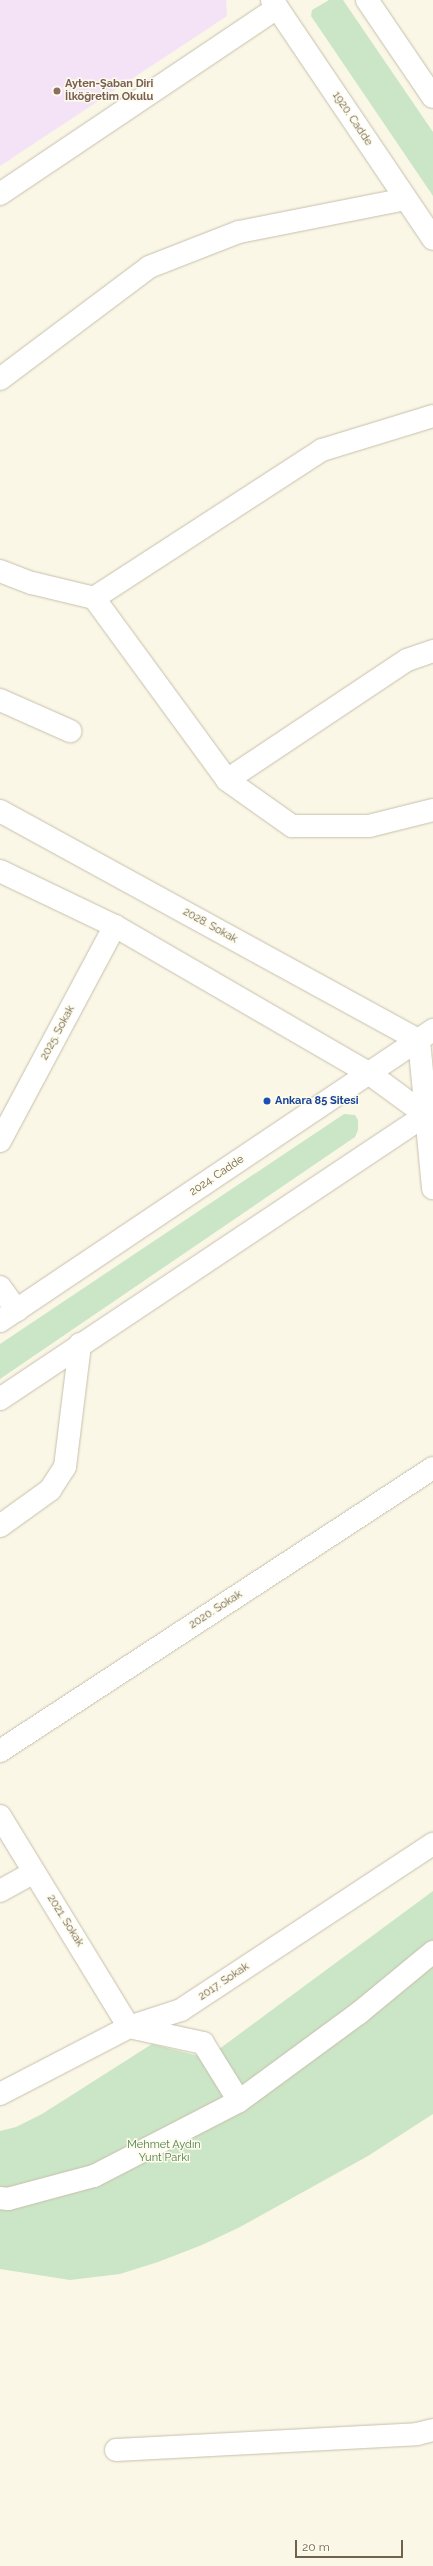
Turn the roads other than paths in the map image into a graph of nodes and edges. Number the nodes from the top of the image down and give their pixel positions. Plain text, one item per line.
1 (367, 0) edge
2 (279, 3) edge
3 (433, 96) edge
4 (0, 194) edge
5 (406, 199) junction
6 (433, 239) edge
7 (0, 379) edge
8 (433, 416) edge
9 (0, 571) edge
10 (94, 598) junction
11 (433, 651) edge
12 (0, 700) edge
13 (70, 731) dead end
14 (227, 780) junction
15 (433, 810) edge
16 (0, 811) edge
17 (0, 871) edge
18 (115, 926) junction
19 (426, 1035) edge
20 (370, 1074) junction
21 (430, 1113) edge
22 (0, 1141) edge
23 (433, 1188) edge
24 (0, 1287) edge
25 (8, 1315) edge
26 (80, 1344) junction
27 (0, 1398) edge
28 (433, 1468) edge
29 (0, 1526) edge
30 (0, 1751) edge
31 (0, 1816) edge
32 (433, 1844) edge
33 (34, 1872) junction
34 (0, 1891) edge
35 (433, 1952) edge
36 (129, 2027) junction
37 (0, 2094) edge
38 (239, 2101) junction
39 (0, 2198) edge
40 (433, 2430) edge
41 (116, 2450) dead end

1 - 3 street
2 - 4 street
2 - 5 street, 1920. Cadde
5 - 6 street, 1920. Cadde
5 - 7 street
8 - 10 street
9 - 10 street
10 - 14 street
11 - 14 street
12 - 13 street
14 - 15 street
16 - 19 street, 2028. Sokak
17 - 18 street
18 - 20 street
18 - 22 street, 2025. Sokak
19 - 20 street, 2024. Cadde
19 - 21 street
20 - 21 street
20 - 25 street, 2024. Cadde
21 - 23 street
21 - 26 street
24 - 25 street
26 - 27 street
26 - 29 street
28 - 30 street, 2020. Sokak
31 - 33 street, 2021. Sokak
32 - 36 street, 2017. Sokak
33 - 34 street
33 - 36 street, 2021. Sokak
35 - 38 street
36 - 37 street, 2017. Sokak
36 - 38 street
38 - 39 street
40 - 41 street

